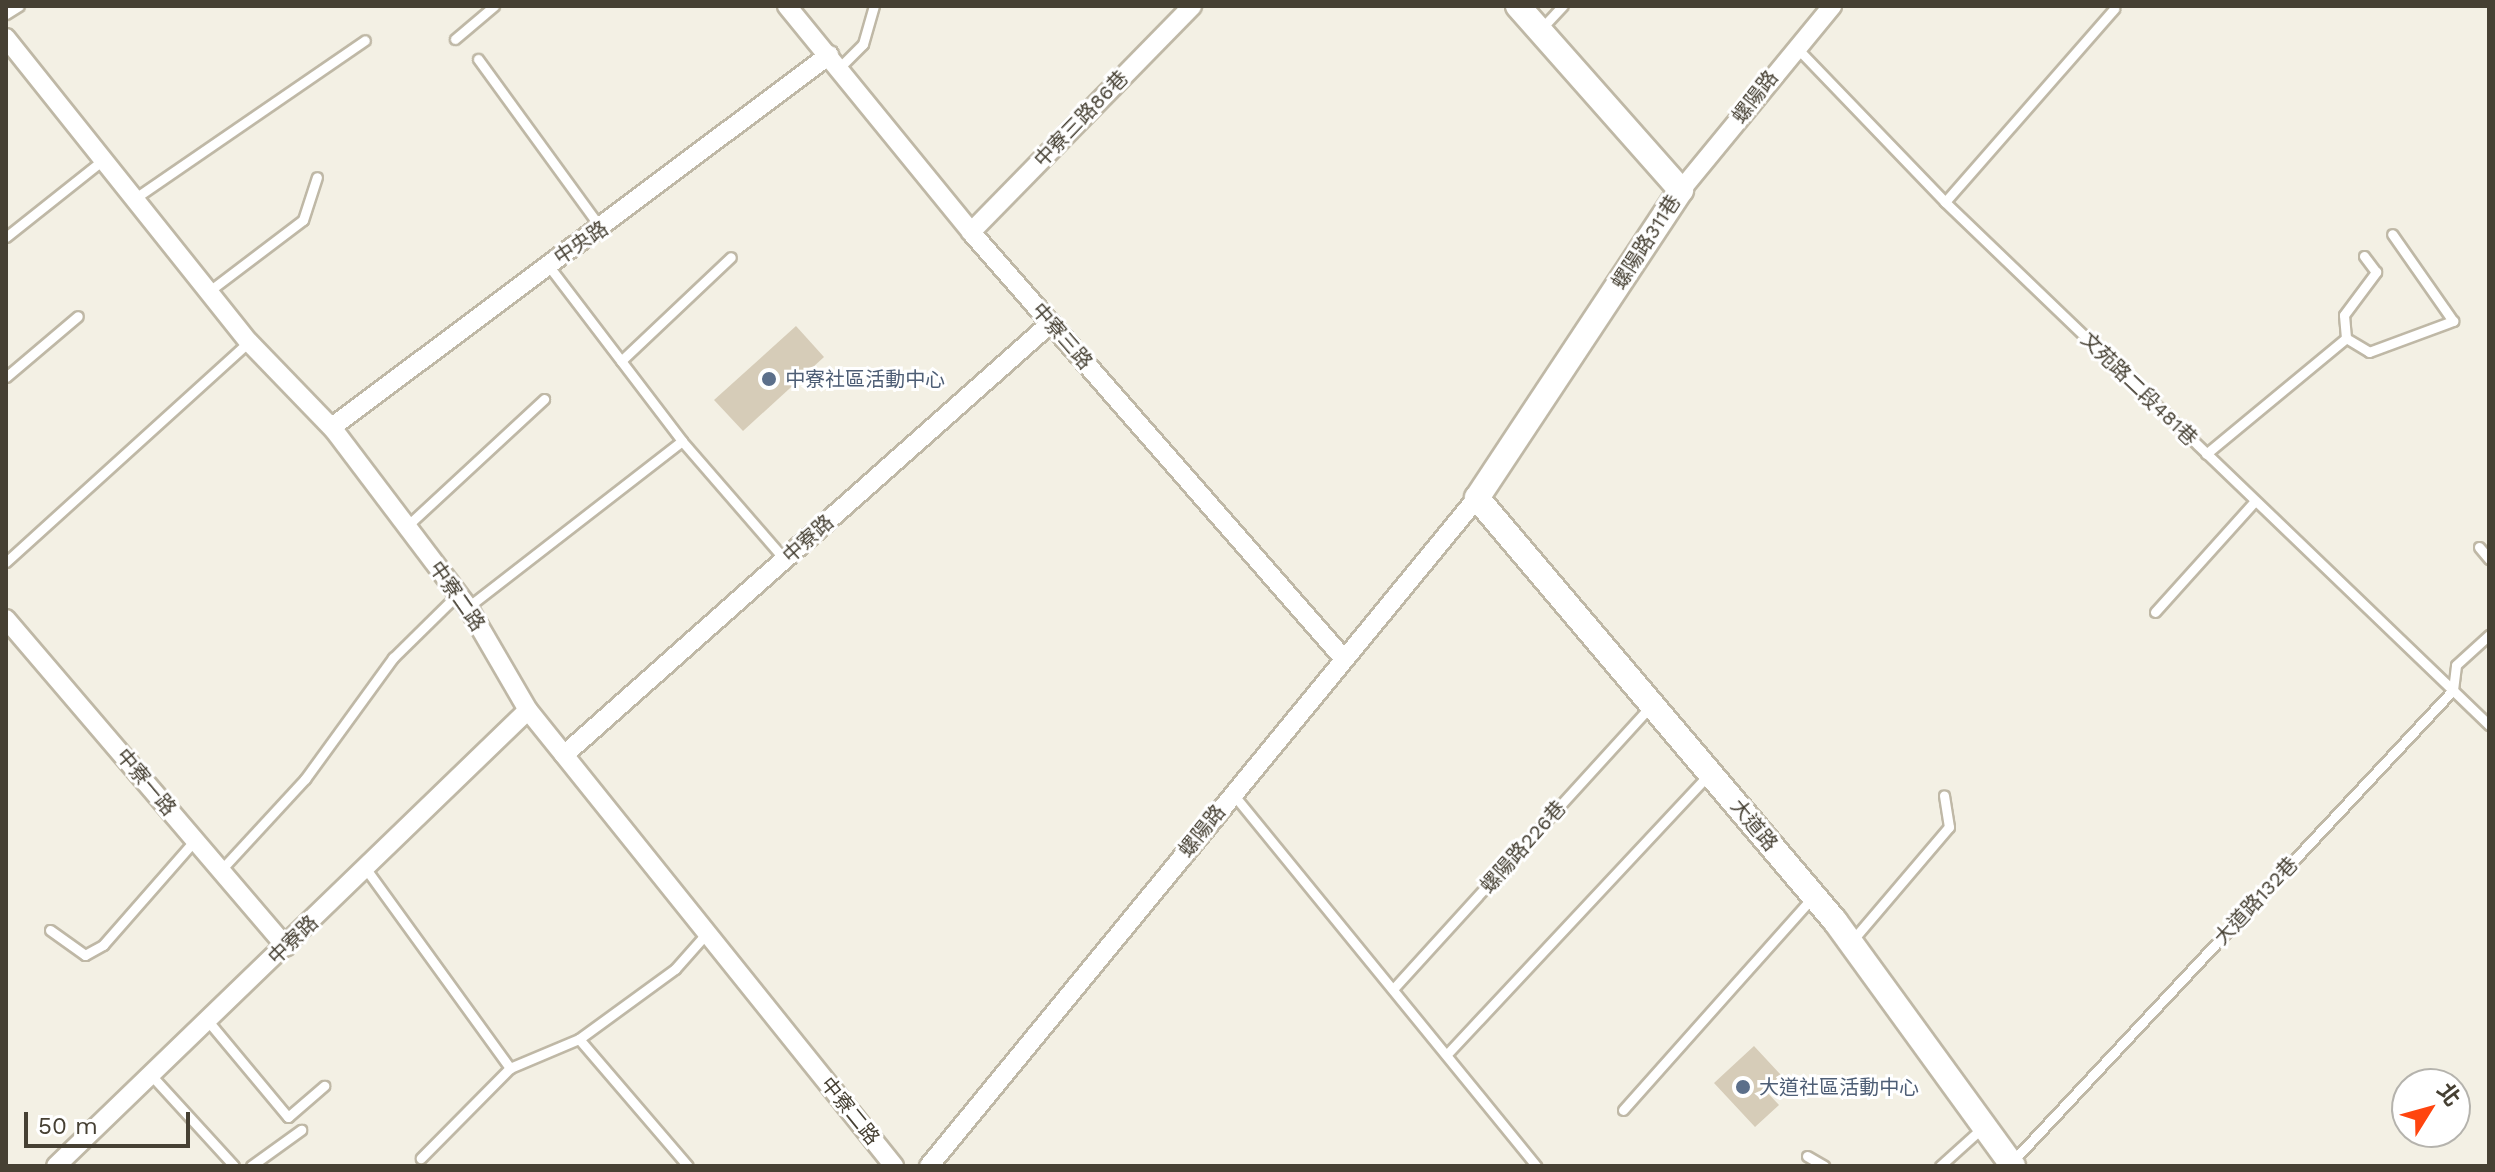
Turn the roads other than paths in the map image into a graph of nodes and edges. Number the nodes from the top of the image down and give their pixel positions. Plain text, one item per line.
1 (19, 6) edge
2 (494, 6) edge
3 (787, 6) edge
4 (874, 6) edge
5 (1192, 6) edge
6 (1518, 6) edge
7 (1562, 6) edge
8 (1832, 6) edge
9 (2114, 9) dead end
10 (6, 14) edge
11 (1540, 30) junction
12 (455, 39) dead end
13 (365, 40) dead end
14 (8, 45) edge
15 (1795, 46) junction
16 (478, 59) dead end
17 (834, 62) junction
18 (104, 159) junction
19 (317, 177) dead end
20 (1681, 190) junction
21 (134, 199) junction
22 (1945, 202) junction
23 (602, 229) junction
24 (971, 232) junction
25 (2392, 234) dead end
26 (6, 237) edge
27 (2364, 256) dead end
28 (731, 257) dead end
29 (548, 265) junction
30 (208, 292) junction
31 (78, 316) dead end
32 (1051, 323) junction
33 (2346, 338) junction
34 (249, 342) junction
35 (621, 361) junction
36 (6, 377) edge
37 (544, 399) dead end
38 (332, 427) junction
39 (682, 441) junction
40 (2206, 454) junction
41 (1477, 498) junction
42 (2255, 501) junction
43 (407, 526) junction
44 (2479, 547) dead end
45 (2489, 559) edge
46 (785, 560) junction
47 (6, 562) edge
48 (463, 600) junction
49 (2155, 612) dead end
50 (6, 619) edge
51 (2489, 635) edge
52 (1344, 659) junction
53 (2453, 690) junction
54 (1653, 705) junction
55 (528, 710) junction
56 (2489, 725) edge
57 (564, 755) junction
58 (1710, 772) junction
59 (1233, 794) junction
60 (1944, 795) dead end
61 (195, 840) junction
62 (366, 869) junction
63 (221, 870) junction
64 (1814, 896) junction
65 (50, 930) dead end
66 (707, 933) junction
67 (1851, 942) junction
68 (286, 947) junction
69 (1394, 988) junction
70 (208, 1021) junction
71 (579, 1039) junction
72 (1449, 1052) junction
73 (510, 1068) junction
74 (151, 1075) junction
75 (324, 1086) dead end
76 (1623, 1110) dead end
77 (1984, 1126) junction
78 (301, 1130) dead end
79 (1807, 1156) dead end
80 (421, 1158) dead end
81 (2012, 1165) edge
82 (56, 1166) edge
83 (234, 1166) edge
84 (251, 1166) edge
85 (688, 1166) edge
86 (894, 1166) edge
87 (929, 1166) edge
88 (1536, 1166) edge
89 (1824, 1166) edge
90 (1940, 1166) edge

1 - 10 lane
2 - 12 lane
3 - 17 street, 中寮三路
4 - 17 lane
5 - 24 street, 中寮三路86巷
6 - 11 street, 螺陽路311巷
7 - 11 lane
8 - 15 street, 螺陽路
9 - 22 lane
11 - 20 street, 螺陽路311巷
13 - 21 lane
14 - 18 street, 中寮二路
15 - 20 street, 螺陽路
15 - 22 lane, 文苑路二段481巷
16 - 23 lane
17 - 23 street, 中央路
17 - 24 street, 中寮三路
18 - 21 street, 中寮二路
18 - 26 lane
19 - 30 lane
20 - 41 street, 螺陽路311巷
21 - 30 street, 中寮二路
22 - 40 lane, 文苑路二段481巷
23 - 29 street, 中央路
24 - 32 street, 中寮三路
25 - 33 lane
27 - 33 lane
28 - 35 lane
29 - 35 lane
29 - 38 street, 中央路
30 - 34 street, 中寮二路
31 - 36 lane
32 - 46 street, 中寮路
32 - 52 street, 中寮三路
33 - 40 lane
34 - 38 street, 中寮二路
34 - 47 lane
35 - 39 lane
37 - 43 lane
38 - 43 street, 中寮二路
39 - 46 lane
39 - 48 lane
40 - 42 lane, 文苑路二段481巷
41 - 52 street, 螺陽路
41 - 54 street, 大道路
42 - 49 lane
42 - 53 lane, 文苑路二段481巷
43 - 48 street, 中寮二路
44 - 45 lane
46 - 57 street, 中寮路
48 - 55 street, 中寮二路
48 - 63 lane
50 - 61 street, 中寮一路
51 - 53 lane, 大道路132巷
52 - 59 street, 螺陽路
53 - 56 lane, 文苑路二段481巷
53 - 81 lane, 大道路132巷
54 - 58 street, 大道路
54 - 69 lane, 螺陽路226巷
55 - 57 street, 中寮二路
55 - 62 street, 中寮路
57 - 66 street, 中寮二路
58 - 64 street, 大道路
58 - 72 lane
59 - 69 lane
59 - 87 street, 螺陽路
60 - 67 lane
61 - 63 street, 中寮一路
61 - 65 lane
62 - 68 street, 中寮路
62 - 73 lane
63 - 68 street, 中寮一路
64 - 67 street, 大道路
64 - 76 lane
66 - 71 lane
66 - 86 street, 中寮二路
67 - 77 street, 大道路
68 - 70 street, 中寮路
69 - 72 lane
70 - 74 street, 中寮路
70 - 75 lane
71 - 73 lane
71 - 85 lane
72 - 88 lane
73 - 80 lane
74 - 82 street, 中寮路
74 - 83 lane
77 - 81 street, 大道路
77 - 90 lane
78 - 84 lane
79 - 89 lane

